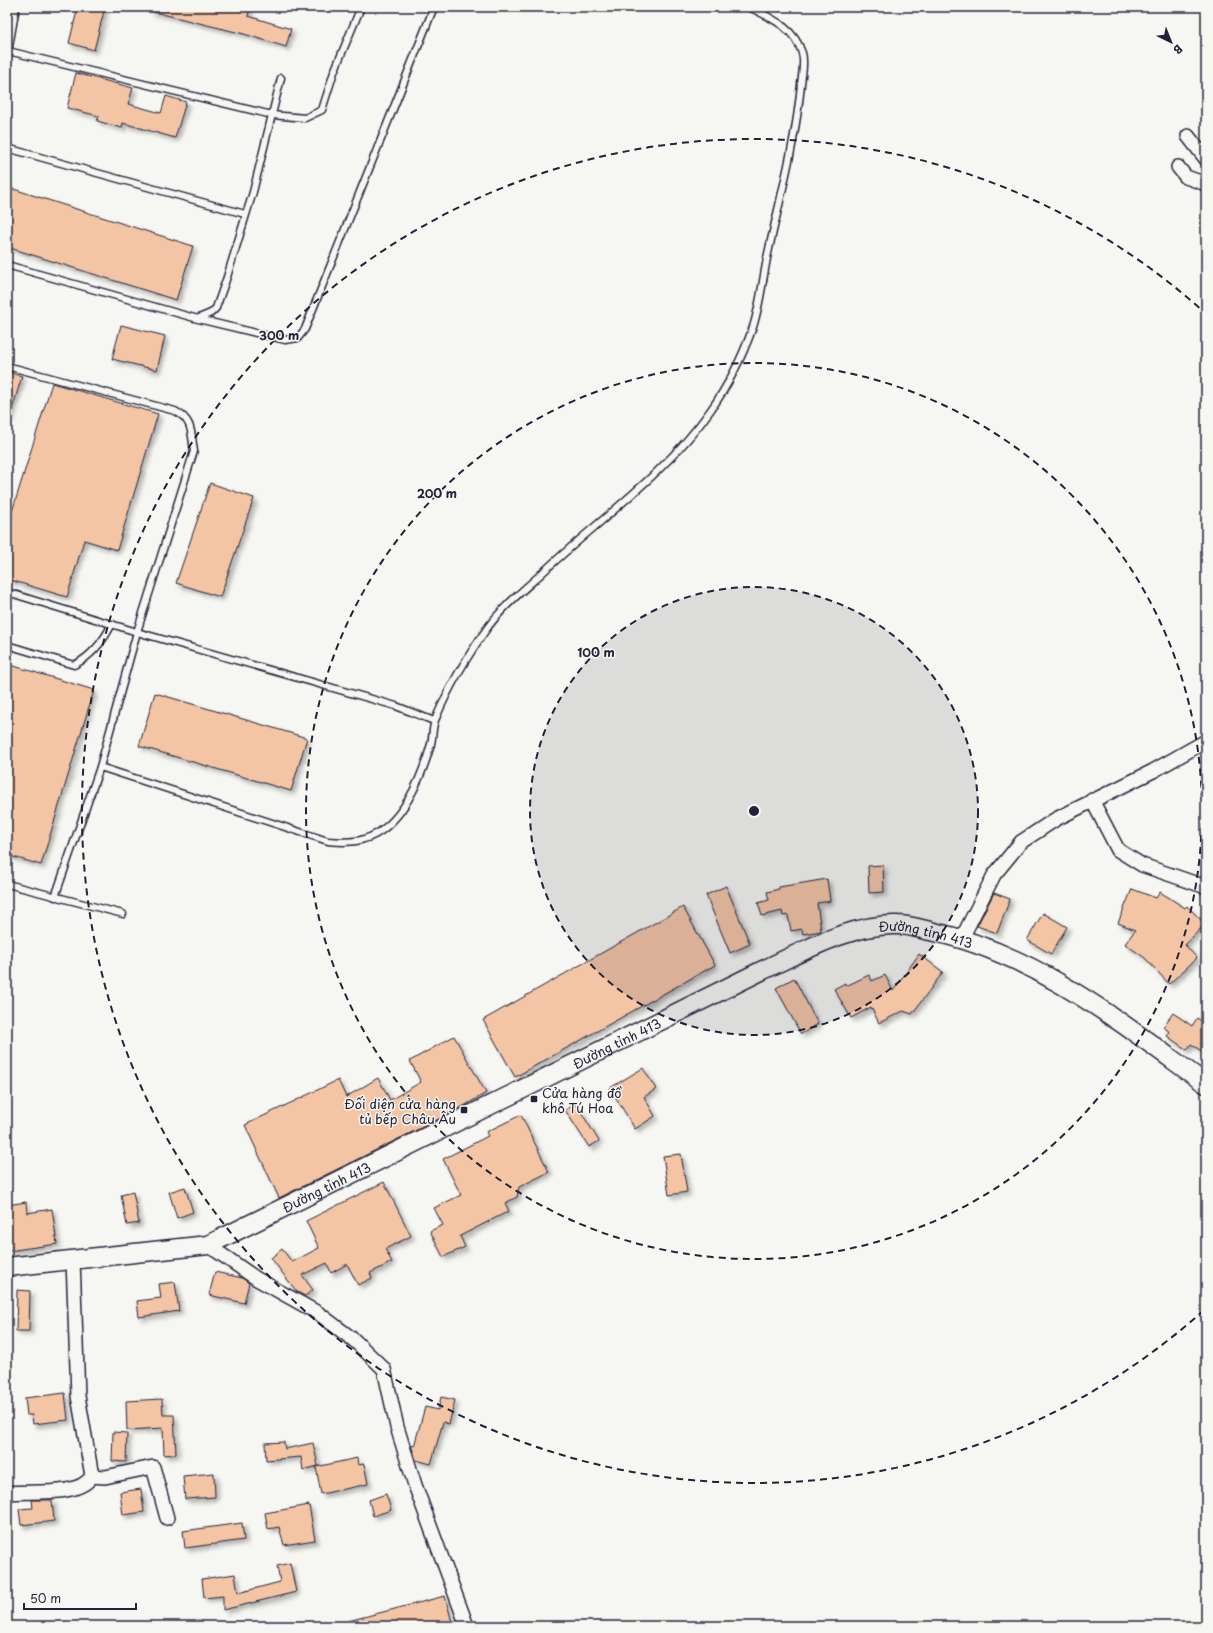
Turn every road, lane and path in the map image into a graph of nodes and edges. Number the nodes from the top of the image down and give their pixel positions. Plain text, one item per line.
1 (16, 7) edge
2 (360, 7) edge
3 (434, 7) edge
4 (749, 7) edge
5 (8, 55) edge
6 (282, 78) dead end
7 (272, 115) junction
8 (1188, 136) dead end
9 (7, 148) edge
10 (1206, 159) edge
11 (1178, 167) dead end
12 (1206, 184) edge
13 (245, 214) junction
14 (7, 265) edge
15 (198, 318) junction
16 (7, 366) edge
17 (7, 592) edge
18 (112, 624) junction
19 (137, 632) junction
20 (7, 645) edge
21 (434, 721) junction
22 (1206, 741) edge
23 (100, 767) junction
24 (1092, 800) junction
25 (7, 884) edge
26 (1206, 887) edge
27 (55, 897) junction
28 (124, 914) dead end
29 (962, 938) junction
30 (1206, 1084) edge
31 (208, 1245) junction
32 (73, 1260) junction
33 (7, 1267) edge
34 (92, 1476) junction
35 (7, 1493) edge
36 (167, 1518) dead end
37 (466, 1626) edge

1 - 5 lane
2 - 7 lane
3 - 15 lane
4 - 21 lane
5 - 7 lane
6 - 7 lane
7 - 13 lane
8 - 10 street
9 - 13 lane
11 - 12 street
13 - 15 lane
14 - 15 lane
16 - 19 lane
17 - 18 lane
18 - 19 lane
18 - 20 lane
19 - 21 lane
19 - 23 lane
21 - 23 lane
22 - 24 street
23 - 27 lane
24 - 26 street
24 - 29 street
25 - 27 lane
27 - 28 lane
29 - 30 main road, Đường tỉnh 413
29 - 31 main road, Đường tỉnh 413
31 - 32 main road, Đường tỉnh 413
31 - 37 street
32 - 33 main road, Đường tỉnh 413
32 - 34 street
34 - 35 street
34 - 36 street

